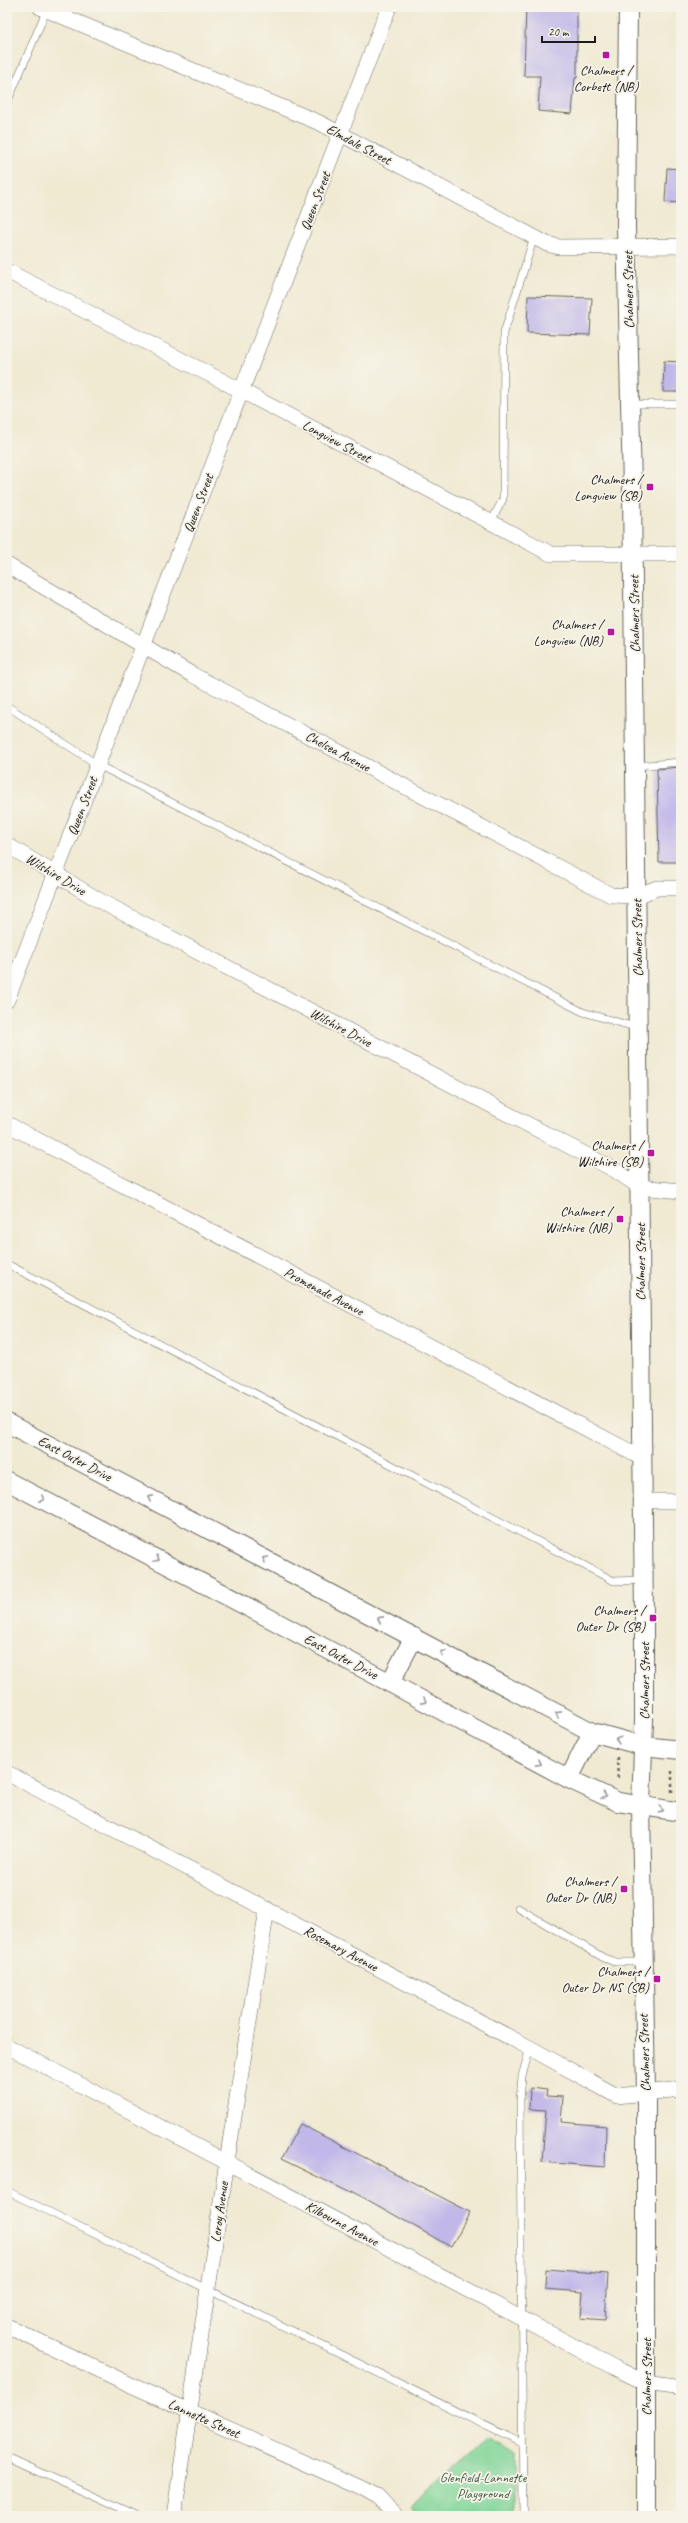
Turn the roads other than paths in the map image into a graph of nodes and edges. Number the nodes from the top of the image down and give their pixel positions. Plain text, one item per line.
1 (389, 7) edge
2 (628, 7) edge
3 (45, 8) edge
4 (7, 103) edge
5 (341, 134) junction
6 (534, 237) junction
7 (627, 246) junction
8 (681, 246) edge
9 (7, 271) edge
10 (242, 391) junction
11 (631, 404) junction
12 (681, 404) edge
13 (491, 522) junction
14 (633, 554) junction
15 (681, 554) edge
16 (7, 565) edge
17 (144, 646) junction
18 (7, 706) edge
19 (681, 762) edge
20 (98, 765) junction
21 (635, 766) junction
22 (7, 845) edge
23 (56, 874) junction
24 (681, 888) edge
25 (637, 896) junction
26 (7, 1000) edge
27 (638, 1028) junction
28 (7, 1124) edge
29 (640, 1187) junction
30 (681, 1191) edge
31 (7, 1264) edge
32 (7, 1423) edge
33 (642, 1458) junction
34 (7, 1481) edge
35 (642, 1501) junction
36 (681, 1501) edge
37 (643, 1580) junction
38 (414, 1637) junction
39 (390, 1683) junction
40 (592, 1732) junction
41 (643, 1746) junction
42 (681, 1750) edge
43 (7, 1773) edge
44 (569, 1780) junction
45 (641, 1806) junction
46 (681, 1812) edge
47 (518, 1908) dead end
48 (267, 1909) junction
49 (642, 1962) junction
50 (7, 2046) edge
51 (530, 2048) junction
52 (681, 2089) edge
53 (646, 2093) junction
54 (227, 2161) junction
55 (7, 2190) edge
56 (208, 2290) junction
57 (523, 2319) junction
58 (7, 2326) edge
59 (646, 2383) junction
60 (681, 2388) edge
61 (190, 2412) junction
62 (523, 2444) junction
63 (7, 2457) edge
64 (136, 2516) edge
65 (174, 2516) edge
66 (395, 2516) edge
67 (523, 2516) edge
68 (646, 2516) edge

1 - 5 street, Queen Street
2 - 7 street, Chalmers Street
3 - 4 lane
3 - 5 street, Elmdale Street
5 - 6 street, Elmdale Street
5 - 10 street, Queen Street
6 - 7 street, Elmdale Street
6 - 13 lane
7 - 8 street, Elmdale Street
7 - 11 street, Chalmers Street
9 - 10 street, Longview Street
10 - 13 street, Longview Street
10 - 17 street, Queen Street
11 - 12 lane
11 - 14 street, Chalmers Street
13 - 14 street, Longview Street
14 - 15 street, Longview Street
14 - 21 street, Chalmers Street
16 - 17 street, Chelsea Avenue
17 - 20 street, Queen Street
17 - 25 street, Chelsea Avenue
18 - 20 lane
19 - 21 lane
20 - 23 street, Queen Street
20 - 27 lane
21 - 25 street, Chalmers Street
22 - 23 street, Wilshire Drive
23 - 26 street, Queen Street
23 - 29 street, Wilshire Drive
24 - 25 street, Chelsea Avenue
25 - 27 street, Chalmers Street
27 - 29 street, Chalmers Street
28 - 33 street, Promenade Avenue
29 - 30 street, Wilshire Drive
29 - 33 street, Chalmers Street
31 - 37 lane
38 -> 32 street, East Outer Drive
33 - 35 street, Chalmers Street
34 -> 39 street, East Outer Drive
35 - 36 street
35 - 37 street, Chalmers Street
37 - 41 street, Chalmers Street
38 - 39 street
40 -> 38 street, East Outer Drive
39 -> 44 street, East Outer Drive
41 -> 40 street, East Outer Drive
40 - 44 street
41 - 42 street, East Outer Drive
41 - 45 street, Chalmers Street
43 - 48 street, Rosemary Avenue
44 -> 45 street, East Outer Drive
45 -> 46 street, East Outer Drive
45 - 49 street, Chalmers Street
47 - 49 lane
48 - 51 street, Rosemary Avenue
48 - 54 street, Leroy Avenue
49 - 53 street, Chalmers Street
50 - 54 street, Kilbourne Avenue
51 - 53 street, Rosemary Avenue
51 - 57 lane
52 - 53 street, Rosemary Avenue
53 - 59 street, Chalmers Street
54 - 56 street, Leroy Avenue
54 - 57 street, Kilbourne Avenue
55 - 56 lane
56 - 61 street, Leroy Avenue
56 - 62 lane
57 - 59 street, Kilbourne Avenue
57 - 62 lane
58 - 61 street, Lannette Street
59 - 60 street, Kilbourne Avenue
59 - 68 street, Chalmers Street
61 - 65 street, Leroy Avenue
61 - 66 street, Lannette Street
62 - 67 lane
63 - 64 lane

